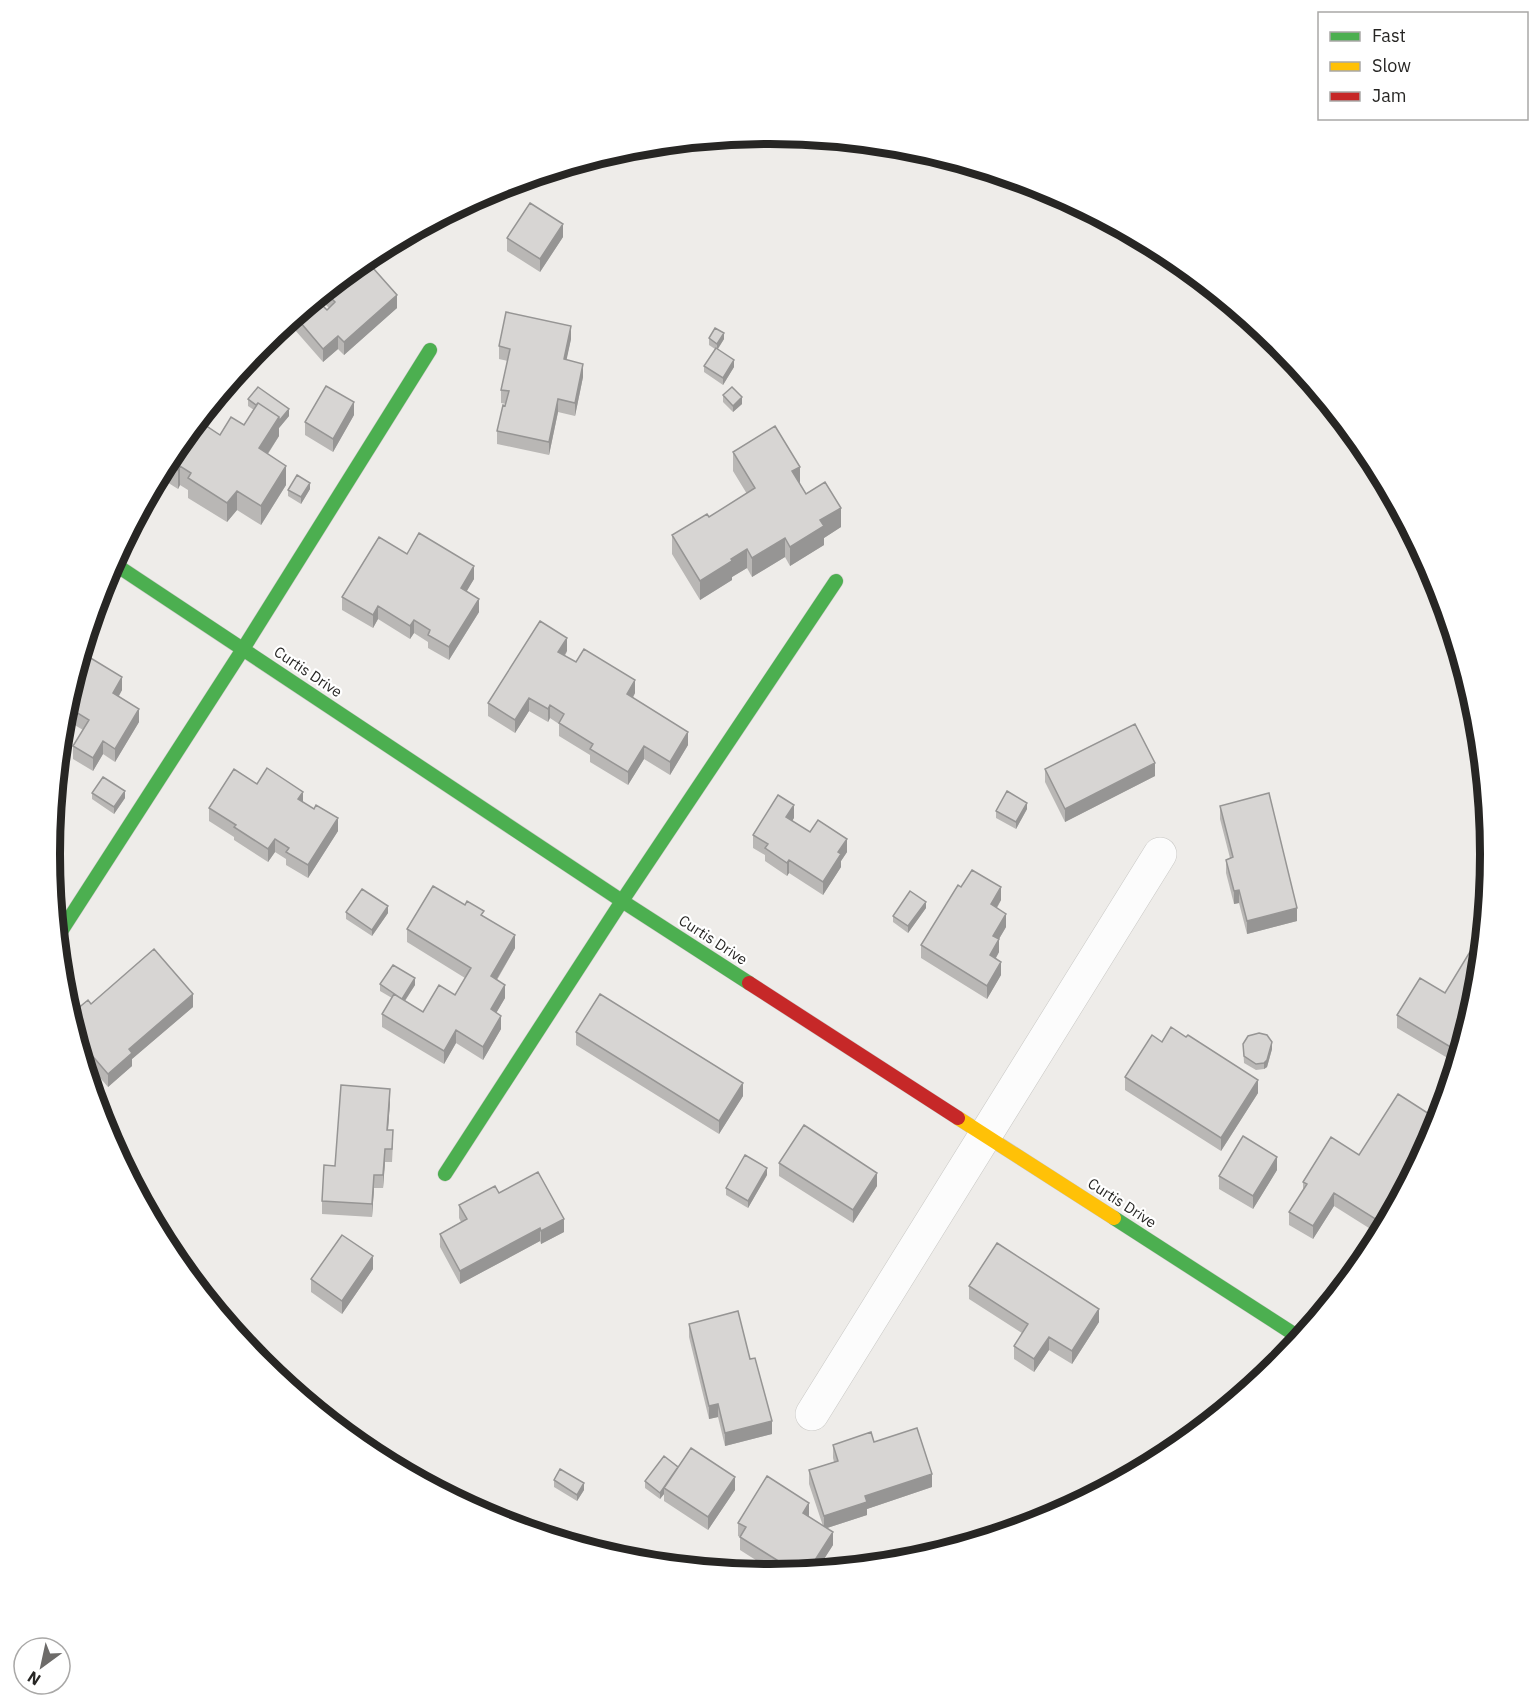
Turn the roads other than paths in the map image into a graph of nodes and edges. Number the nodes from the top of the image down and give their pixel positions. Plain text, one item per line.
1 (430, 350) dead end
2 (120, 568) edge
3 (836, 581) dead end
4 (243, 649) junction
5 (1160, 854) dead end
6 (622, 901) junction
7 (64, 926) edge
8 (986, 1135) junction
9 (445, 1174) dead end
10 (1293, 1334) edge
11 (812, 1414) dead end

1 - 4 street
2 - 4 street, Curtis Drive
3 - 6 street
4 - 6 street, Curtis Drive
4 - 7 street
5 - 8 street
6 - 8 street, Curtis Drive
6 - 9 street
8 - 10 street, Curtis Drive
8 - 11 street

